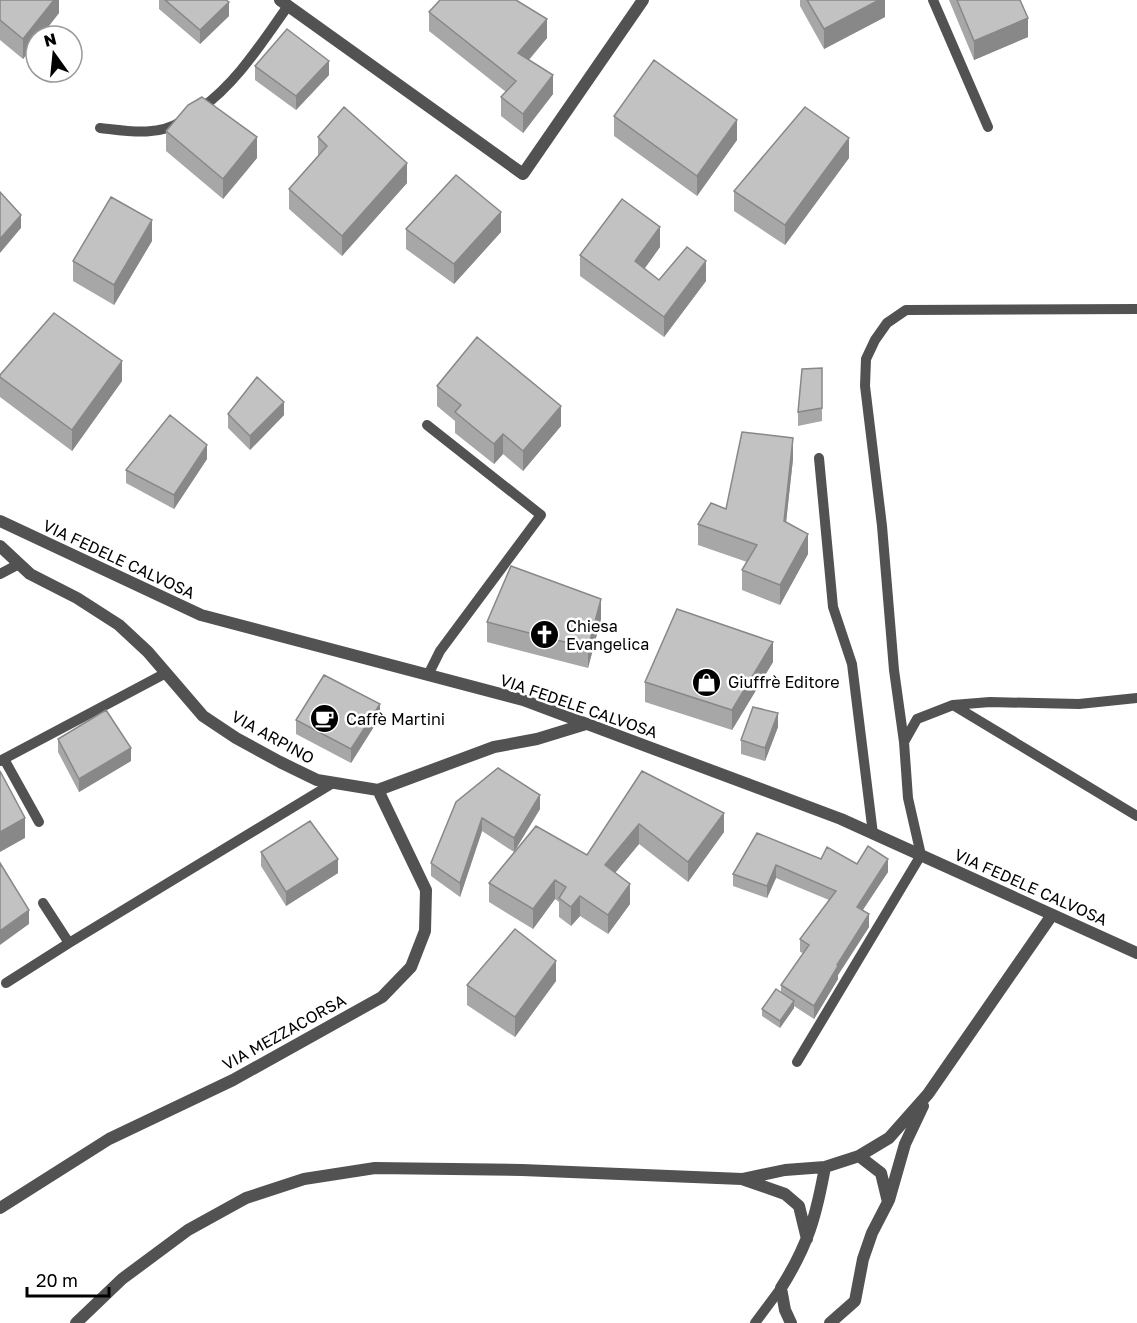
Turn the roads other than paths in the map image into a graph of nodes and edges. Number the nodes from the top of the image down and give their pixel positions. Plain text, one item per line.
1 (643, 0) edge
2 (933, 0) edge
3 (284, 3) edge
4 (988, 127) dead end
5 (100, 128) dead end
6 (1137, 309) edge
7 (427, 425) dead end
8 (819, 458) dead end
9 (0, 521) edge
10 (0, 546) edge
11 (20, 564) junction
12 (0, 574) edge
13 (166, 674) junction
14 (428, 675) junction
15 (1137, 698) edge
16 (953, 705) junction
17 (586, 724) junction
18 (904, 742) junction
19 (2, 760) edge
20 (333, 783) junction
21 (378, 790) junction
22 (1137, 816) edge
23 (39, 822) dead end
24 (873, 834) junction
25 (921, 855) junction
26 (43, 903) dead end
27 (1052, 915) junction
28 (69, 943) junction
29 (1137, 953) edge
30 (6, 983) dead end
31 (797, 1062) dead end
32 (928, 1094) junction
33 (859, 1156) junction
34 (825, 1167) junction
35 (742, 1179) junction
36 (888, 1202) junction
37 (0, 1208) edge
38 (808, 1240) junction
39 (781, 1288) junction
40 (76, 1323) edge
41 (755, 1323) edge
42 (791, 1323) edge
43 (830, 1323) edge

1 - 3 street
2 - 4 lane
3 - 5 lane
6 - 18 lane
7 - 14 lane
8 - 24 lane
9 - 14 street, VIA FEDELE CALVOSA
10 - 11 street, VIA ARPINO
11 - 12 lane
11 - 13 street, VIA ARPINO
13 - 19 lane
13 - 20 street, VIA ARPINO
14 - 17 street, VIA FEDELE CALVOSA
15 - 16 lane
16 - 18 lane
16 - 22 lane
17 - 21 street, VIA ARPINO
17 - 24 street, VIA FEDELE CALVOSA
18 - 25 lane
19 - 23 lane
20 - 21 street, VIA ARPINO
20 - 28 lane
21 - 37 street, VIA MEZZACORSA
24 - 25 street, VIA FEDELE CALVOSA
25 - 27 street, VIA FEDELE CALVOSA
25 - 31 lane
26 - 28 lane
27 - 29 street, VIA FEDELE CALVOSA
27 - 32 street
28 - 30 lane
32 - 33 street
32 - 36 street
33 - 34 street
33 - 36 street
34 - 35 street
34 - 38 street
35 - 38 street
35 - 40 street
36 - 43 street
38 - 39 street
39 - 41 lane
39 - 42 street

